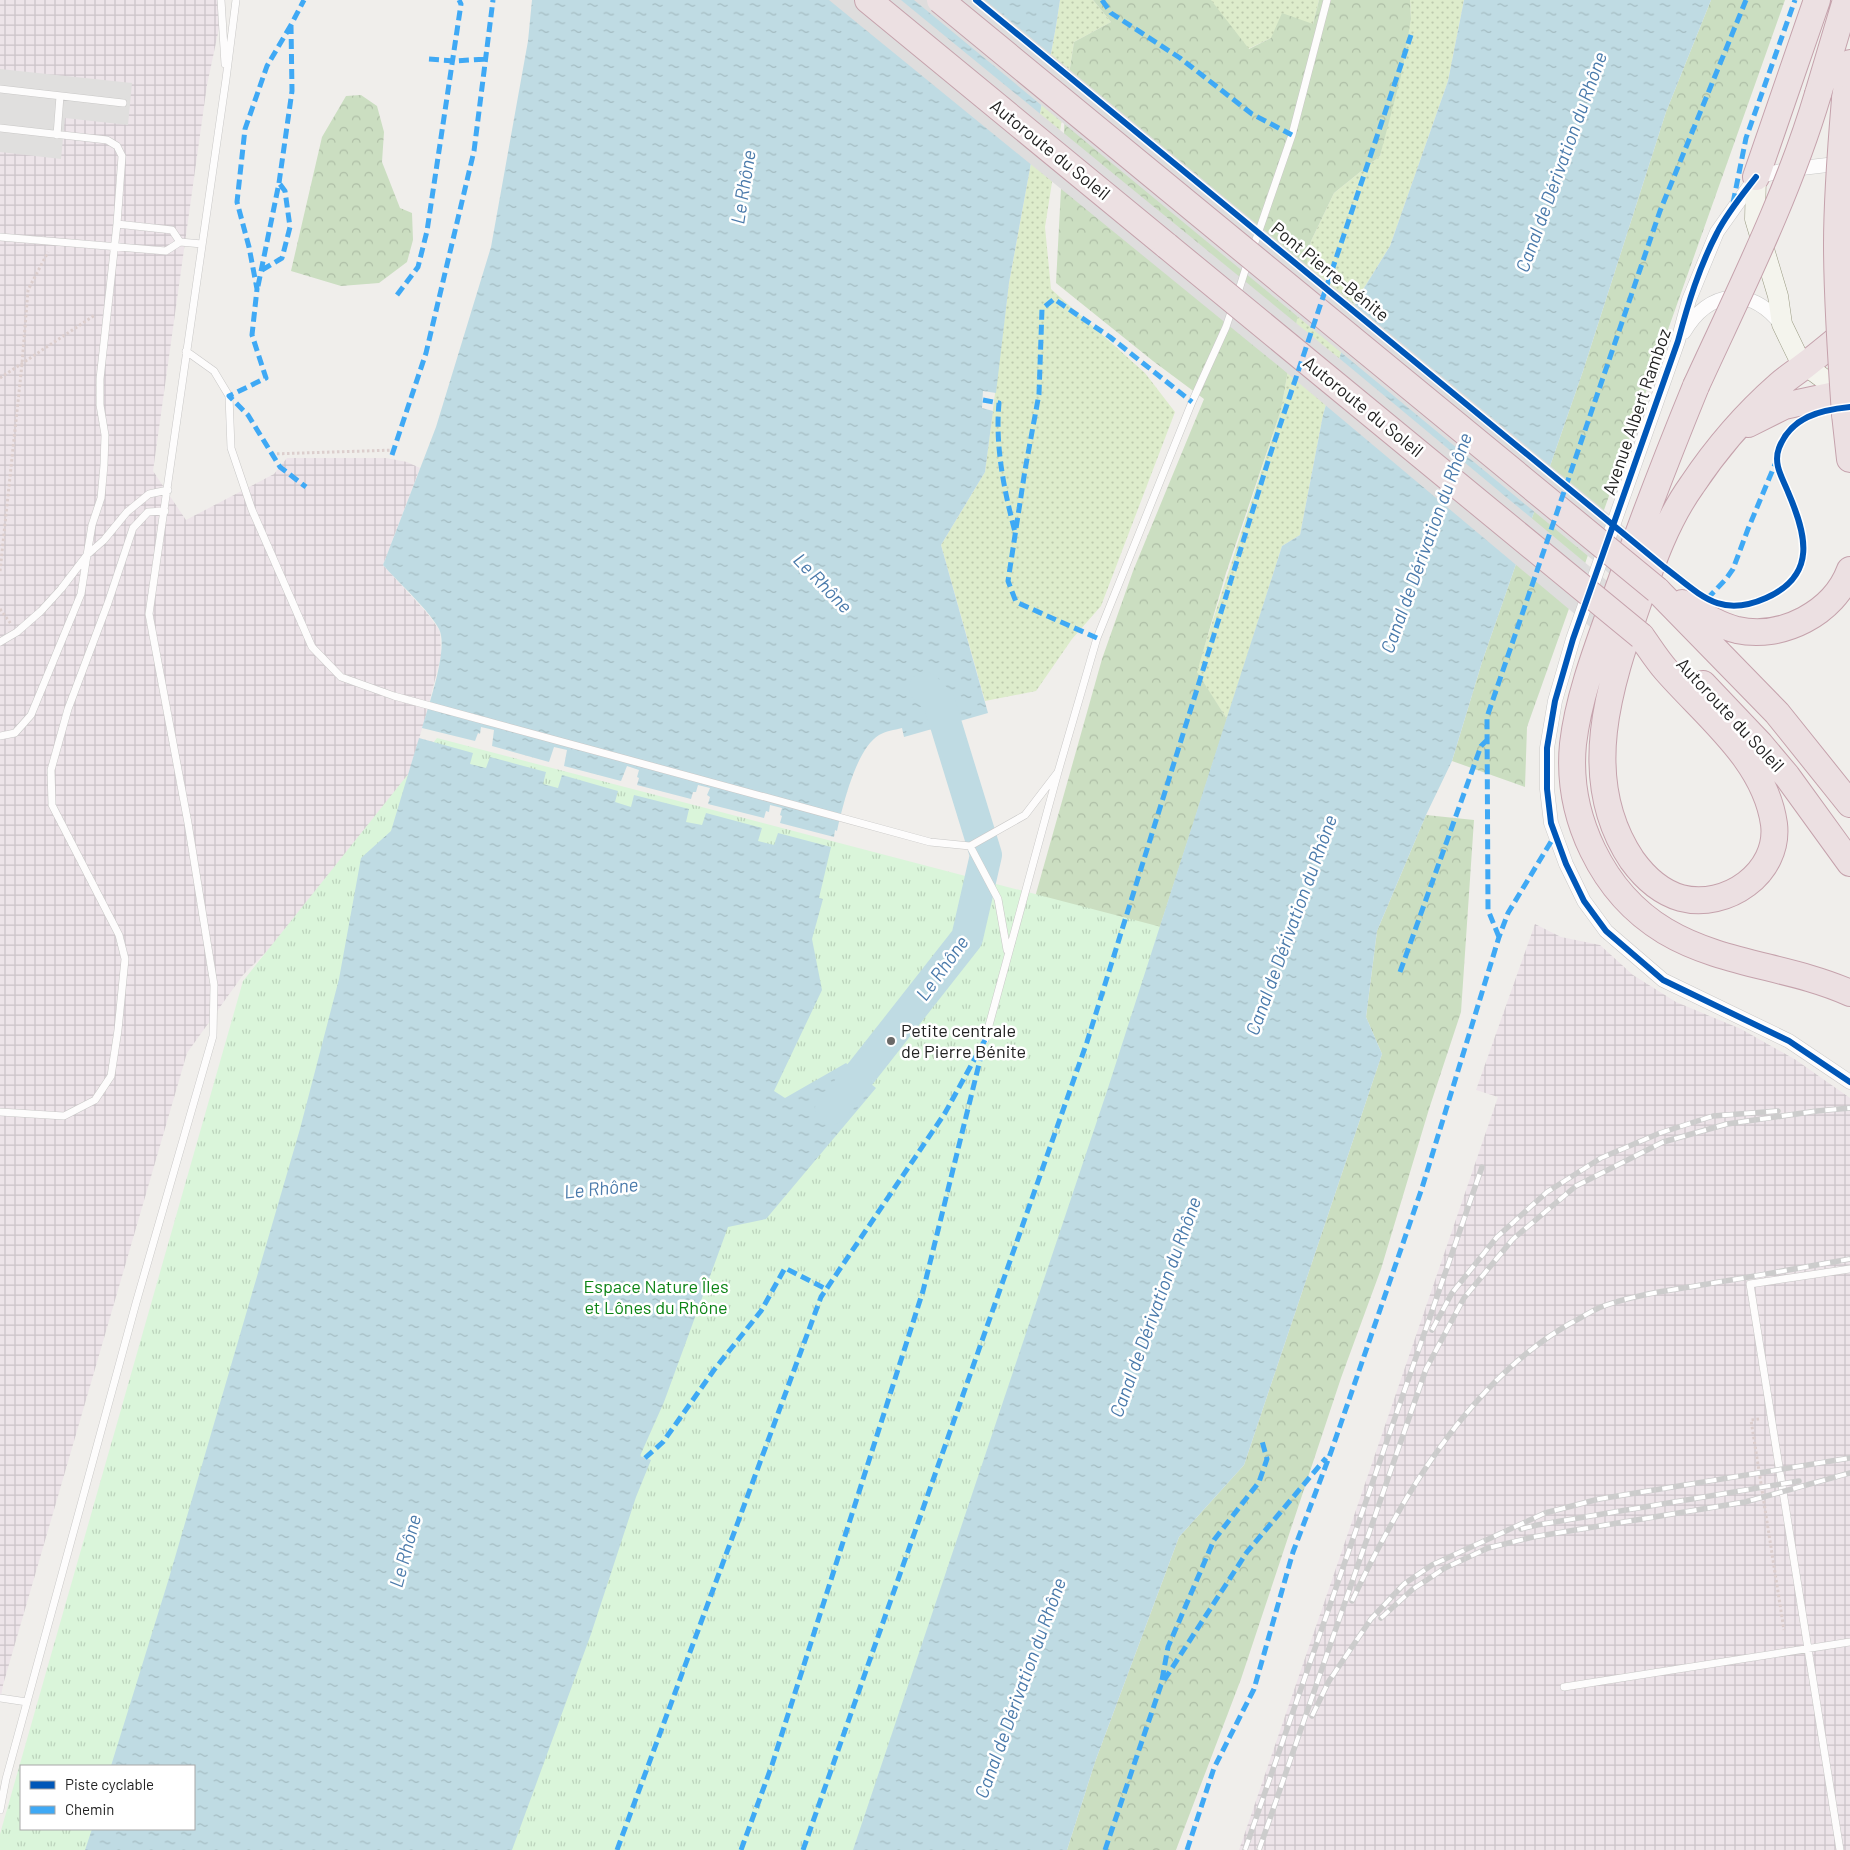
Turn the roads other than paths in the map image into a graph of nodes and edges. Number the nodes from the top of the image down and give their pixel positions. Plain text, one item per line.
1 (221, 0) edge
2 (236, 0) edge
3 (868, 0) edge
4 (940, 0) edge
5 (1327, 0) edge
6 (1817, 0) edge
7 (1846, 0) edge
8 (1850, 63) edge
9 (226, 79) junction
10 (0, 89) edge
11 (60, 96) junction
12 (123, 103) dead end
13 (0, 128) edge
14 (56, 135) junction
15 (1846, 164) edge
16 (1756, 177) junction
17 (118, 224) junction
18 (0, 237) edge
19 (180, 242) junction
20 (202, 244) junction
21 (114, 246) junction
22 (1782, 324) junction
23 (1850, 329) edge
24 (1678, 341) junction
25 (186, 350) junction
26 (1804, 366) junction
27 (1848, 400) edge
28 (1734, 431) junction
29 (1850, 458) edge
30 (168, 490) junction
31 (165, 511) junction
32 (87, 555) junction
33 (1850, 570) edge
34 (1657, 590) junction
35 (1641, 636) junction
36 (0, 642) edge
37 (0, 736) edge
38 (1058, 772) junction
39 (1850, 804) edge
40 (970, 846) junction
41 (1850, 863) edge
42 (1008, 953) junction
43 (1850, 993) edge
44 (985, 1040) dead end
45 (1850, 1082) edge
46 (0, 1112) edge
47 (1850, 1269) edge
48 (1850, 1642) edge
49 (1808, 1648) junction
50 (1564, 1687) dead end
51 (0, 1698) edge
52 (27, 1702) junction
53 (0, 1810) edge
54 (1840, 1850) edge

1 - 9 lane
2 - 9 lane
3 - 35 highway, Autoroute du Soleil, bridge
4 - 34 highway, Autoroute du Soleil, bridge
5 - 38 lane
6 - 16 highway
7 - 43 highway, bridge
8 - 27 highway, bridge
9 - 20 lane
10 - 11 lane
11 - 12 lane
11 - 14 lane
13 - 14 lane
14 - 17 lane
15 - 16 street
16 - 22 street
16 - 24 street, Avenue Albert Ramboz
17 - 19 lane
17 - 21 lane
18 - 21 lane
19 - 20 lane
19 - 21 lane
20 - 25 lane
21 - 32 lane
22 - 24 street
22 - 26 street
23 - 26 highway
24 - 45 street, Avenue Albert Ramboz
25 - 30 lane
25 - 40 lane
26 - 27 street
26 - 28 highway
27 - 28 highway
27 - 29 highway
28 - 35 highway
30 - 31 lane
30 - 32 lane
31 - 46 lane
31 - 52 lane
32 - 36 lane
32 - 37 lane
33 - 34 highway
34 - 39 highway, Autoroute du Soleil
35 - 41 highway, Autoroute du Soleil
38 - 40 lane
38 - 42 lane
40 - 42 lane
42 - 44 lane
47 - 49 lane
48 - 49 lane
49 - 50 lane
49 - 54 lane
51 - 52 lane
52 - 53 lane

